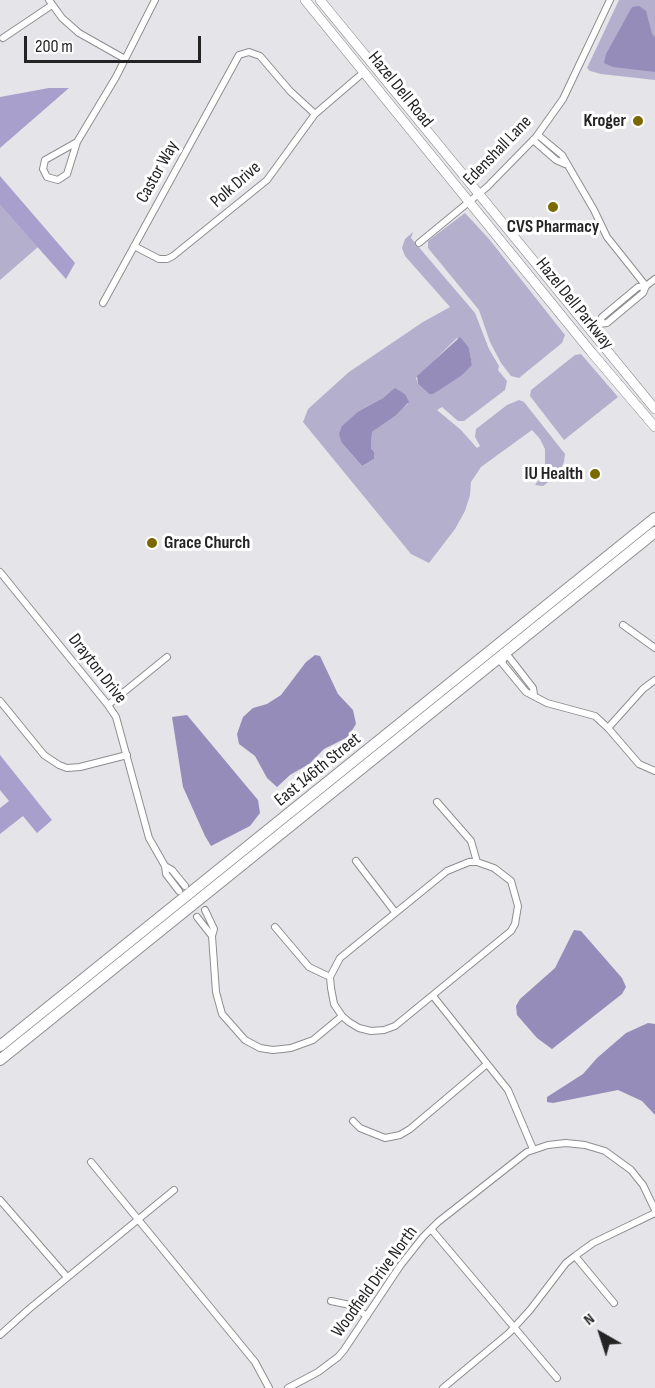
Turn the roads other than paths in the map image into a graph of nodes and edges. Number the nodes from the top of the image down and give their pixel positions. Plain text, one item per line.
1 (155, 0) edge
2 (305, 0) edge
3 (320, 0) edge
4 (610, 0) edge
5 (51, 2) edge
6 (3, 39) dead end
7 (125, 59) junction
8 (364, 72) junction
9 (315, 114) junction
10 (536, 137) junction
11 (77, 142) junction
12 (478, 194) junction
13 (469, 202) junction
14 (418, 243) dead end
15 (134, 246) junction
16 (655, 279) edge
17 (646, 286) junction
18 (103, 303) dead end
19 (655, 409) edge
20 (655, 427) edge
21 (655, 518) edge
22 (655, 532) edge
23 (0, 572) edge
24 (623, 625) dead end
25 (655, 648) edge
26 (500, 654) junction
27 (167, 657) dead end
28 (655, 680) edge
29 (0, 701) edge
30 (108, 705) junction
31 (608, 728) junction
32 (127, 756) junction
33 (655, 771) edge
34 (437, 802) dead end
35 (356, 861) dead end
36 (477, 862) junction
37 (165, 866) junction
38 (185, 886) dead end
39 (179, 891) dead end
40 (205, 910) dead end
41 (396, 912) junction
42 (197, 917) dead end
43 (275, 927) dead end
44 (212, 936) junction
45 (330, 977) junction
46 (433, 996) junction
47 (342, 1016) junction
48 (0, 1047) edge
49 (0, 1060) edge
50 (487, 1064) junction
51 (352, 1121) dead end
52 (533, 1149) junction
53 (91, 1162) dead end
54 (174, 1190) dead end
55 (0, 1200) edge
56 (655, 1211) edge
57 (138, 1220) junction
58 (430, 1229) junction
59 (575, 1256) junction
60 (68, 1277) junction
61 (331, 1301) dead end
62 (614, 1303) dead end
63 (367, 1316) junction
64 (514, 1327) junction
65 (0, 1335) edge
66 (557, 1378) dead end
67 (269, 1388) edge
68 (288, 1388) edge
69 (443, 1388) edge

1 - 7 street
2 - 8 main road, Hazel Dell Road
3 - 12 main road, Hazel Dell Road
4 - 10 street, Edenshall Lane
5 - 6 street
5 - 7 street
7 - 11 street
8 - 9 street, Polk Drive
8 - 13 main road, Hazel Dell Road
9 - 15 street, Polk Drive
9 - 15 street, Castor Way
10 - 12 street, Edenshall Lane
10 - 17 street
11 - 11 street
12 - 13 street, Edenshall Lane
12 - 19 main road, Hazel Dell Parkway
13 - 14 street, Edenshall Lane
13 - 20 main road, Hazel Dell Parkway
15 - 18 street, Castor Way
16 - 17 street
17 - 17 street
21 - 26 main road, East 146th Street
22 - 26 main road, East 146th Street
23 - 30 street, Drayton Drive
24 - 25 street
26 - 31 street
26 - 48 main road, East 146th Street
26 - 49 main road, East 146th Street
27 - 30 street
28 - 31 street
29 - 32 street
30 - 32 street, Drayton Drive
31 - 33 street
32 - 37 street, Drayton Drive
34 - 36 street
35 - 41 street
36 - 41 street
36 - 46 street
37 - 38 street, Drayton Drive
37 - 39 street, Drayton Drive
40 - 44 street
41 - 45 street
42 - 44 street
43 - 45 street
44 - 47 street
45 - 47 street
46 - 47 street
46 - 50 street
50 - 51 street
50 - 52 street
52 - 56 street, Woodfield Drive North
52 - 58 street, Woodfield Drive North
53 - 57 street
54 - 57 street
55 - 60 street
56 - 59 street
57 - 60 street
57 - 67 street
58 - 63 street, Woodfield Drive North
58 - 64 street
59 - 62 street
59 - 64 street
60 - 65 street
61 - 63 street
63 - 68 street, Woodfield Drive North
64 - 66 street
64 - 69 street

